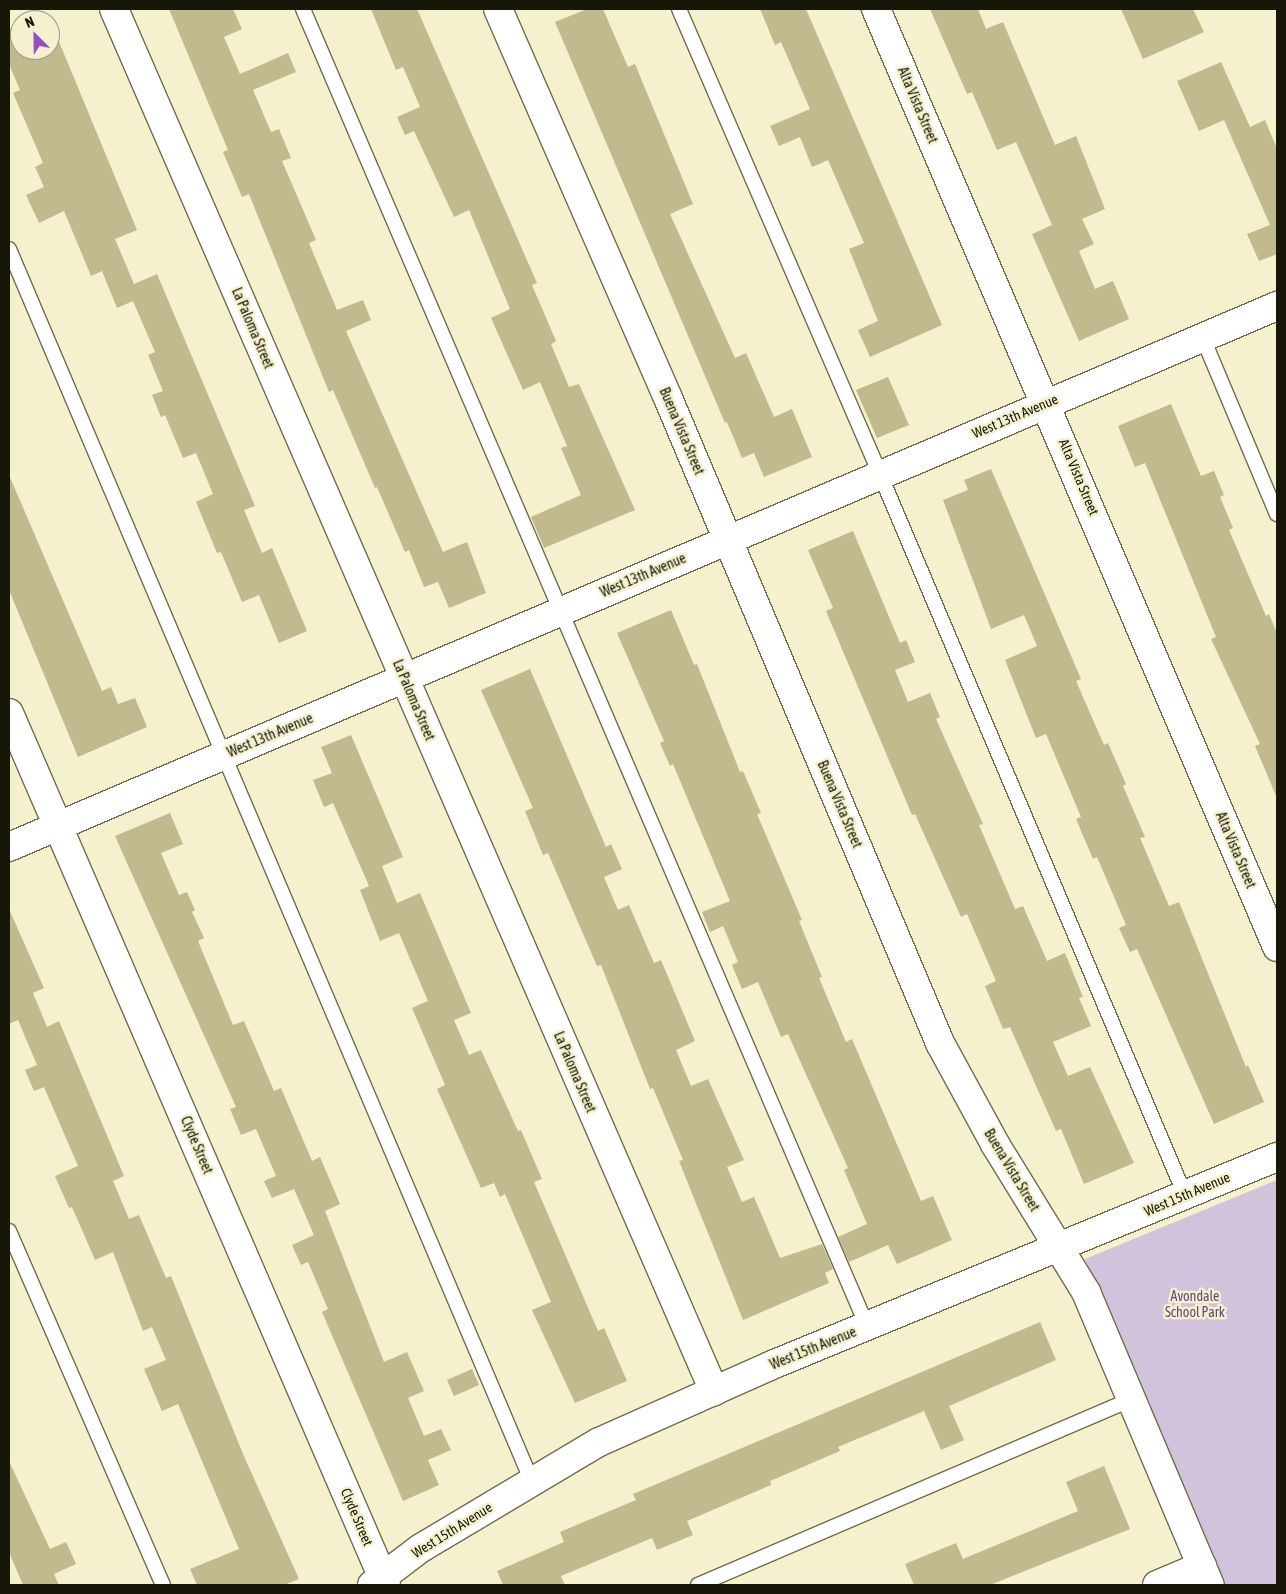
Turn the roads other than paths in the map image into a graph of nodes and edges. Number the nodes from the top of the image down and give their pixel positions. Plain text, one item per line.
1 (114, 9) edge
2 (303, 9) edge
3 (498, 9) edge
4 (679, 9) edge
5 (876, 9) edge
6 (9, 249) edge
7 (1277, 306) edge
8 (1202, 336) junction
9 (1047, 402) junction
10 (880, 474) junction
11 (1277, 514) edge
12 (727, 539) junction
13 (560, 611) junction
14 (404, 677) junction
15 (9, 714) edge
16 (223, 755) junction
17 (59, 825) junction
18 (9, 847) edge
19 (1277, 947) edge
20 (1277, 1157) edge
21 (1185, 1195) junction
22 (9, 1231) edge
23 (1059, 1247) junction
24 (868, 1326) junction
25 (714, 1391) junction
26 (1131, 1399) junction
27 (532, 1482) junction
28 (1206, 1576) edge
29 (380, 1582) edge
30 (163, 1585) edge
31 (698, 1585) edge
32 (1157, 1585) edge

1 - 14 street, La Paloma Street
2 - 13 lane
3 - 12 street, Buena Vista Street
4 - 10 lane
5 - 9 street, Alta Vista Street
6 - 16 lane
7 - 8 street, West 13th Avenue
8 - 9 street, West 13th Avenue
8 - 11 lane
9 - 10 street, West 13th Avenue
9 - 19 street, Alta Vista Street
10 - 12 street, West 13th Avenue
10 - 21 lane
12 - 13 street, West 13th Avenue
12 - 23 street, Buena Vista Street
13 - 14 street, West 13th Avenue
13 - 24 lane
14 - 16 street, West 13th Avenue
14 - 25 street, La Paloma Street
15 - 17 street, Clyde Street
16 - 17 street, West 13th Avenue
16 - 27 lane
17 - 18 street, West 13th Avenue
17 - 29 street, Clyde Street
20 - 21 street, West 15th Avenue
21 - 23 street, West 15th Avenue
22 - 30 lane
23 - 24 street, West 15th Avenue
23 - 26 street, Buena Vista Street
24 - 25 street, West 15th Avenue
25 - 27 street, West 15th Avenue
26 - 28 street, Buena Vista Street
26 - 31 lane
27 - 29 street, West 15th Avenue
28 - 32 street

